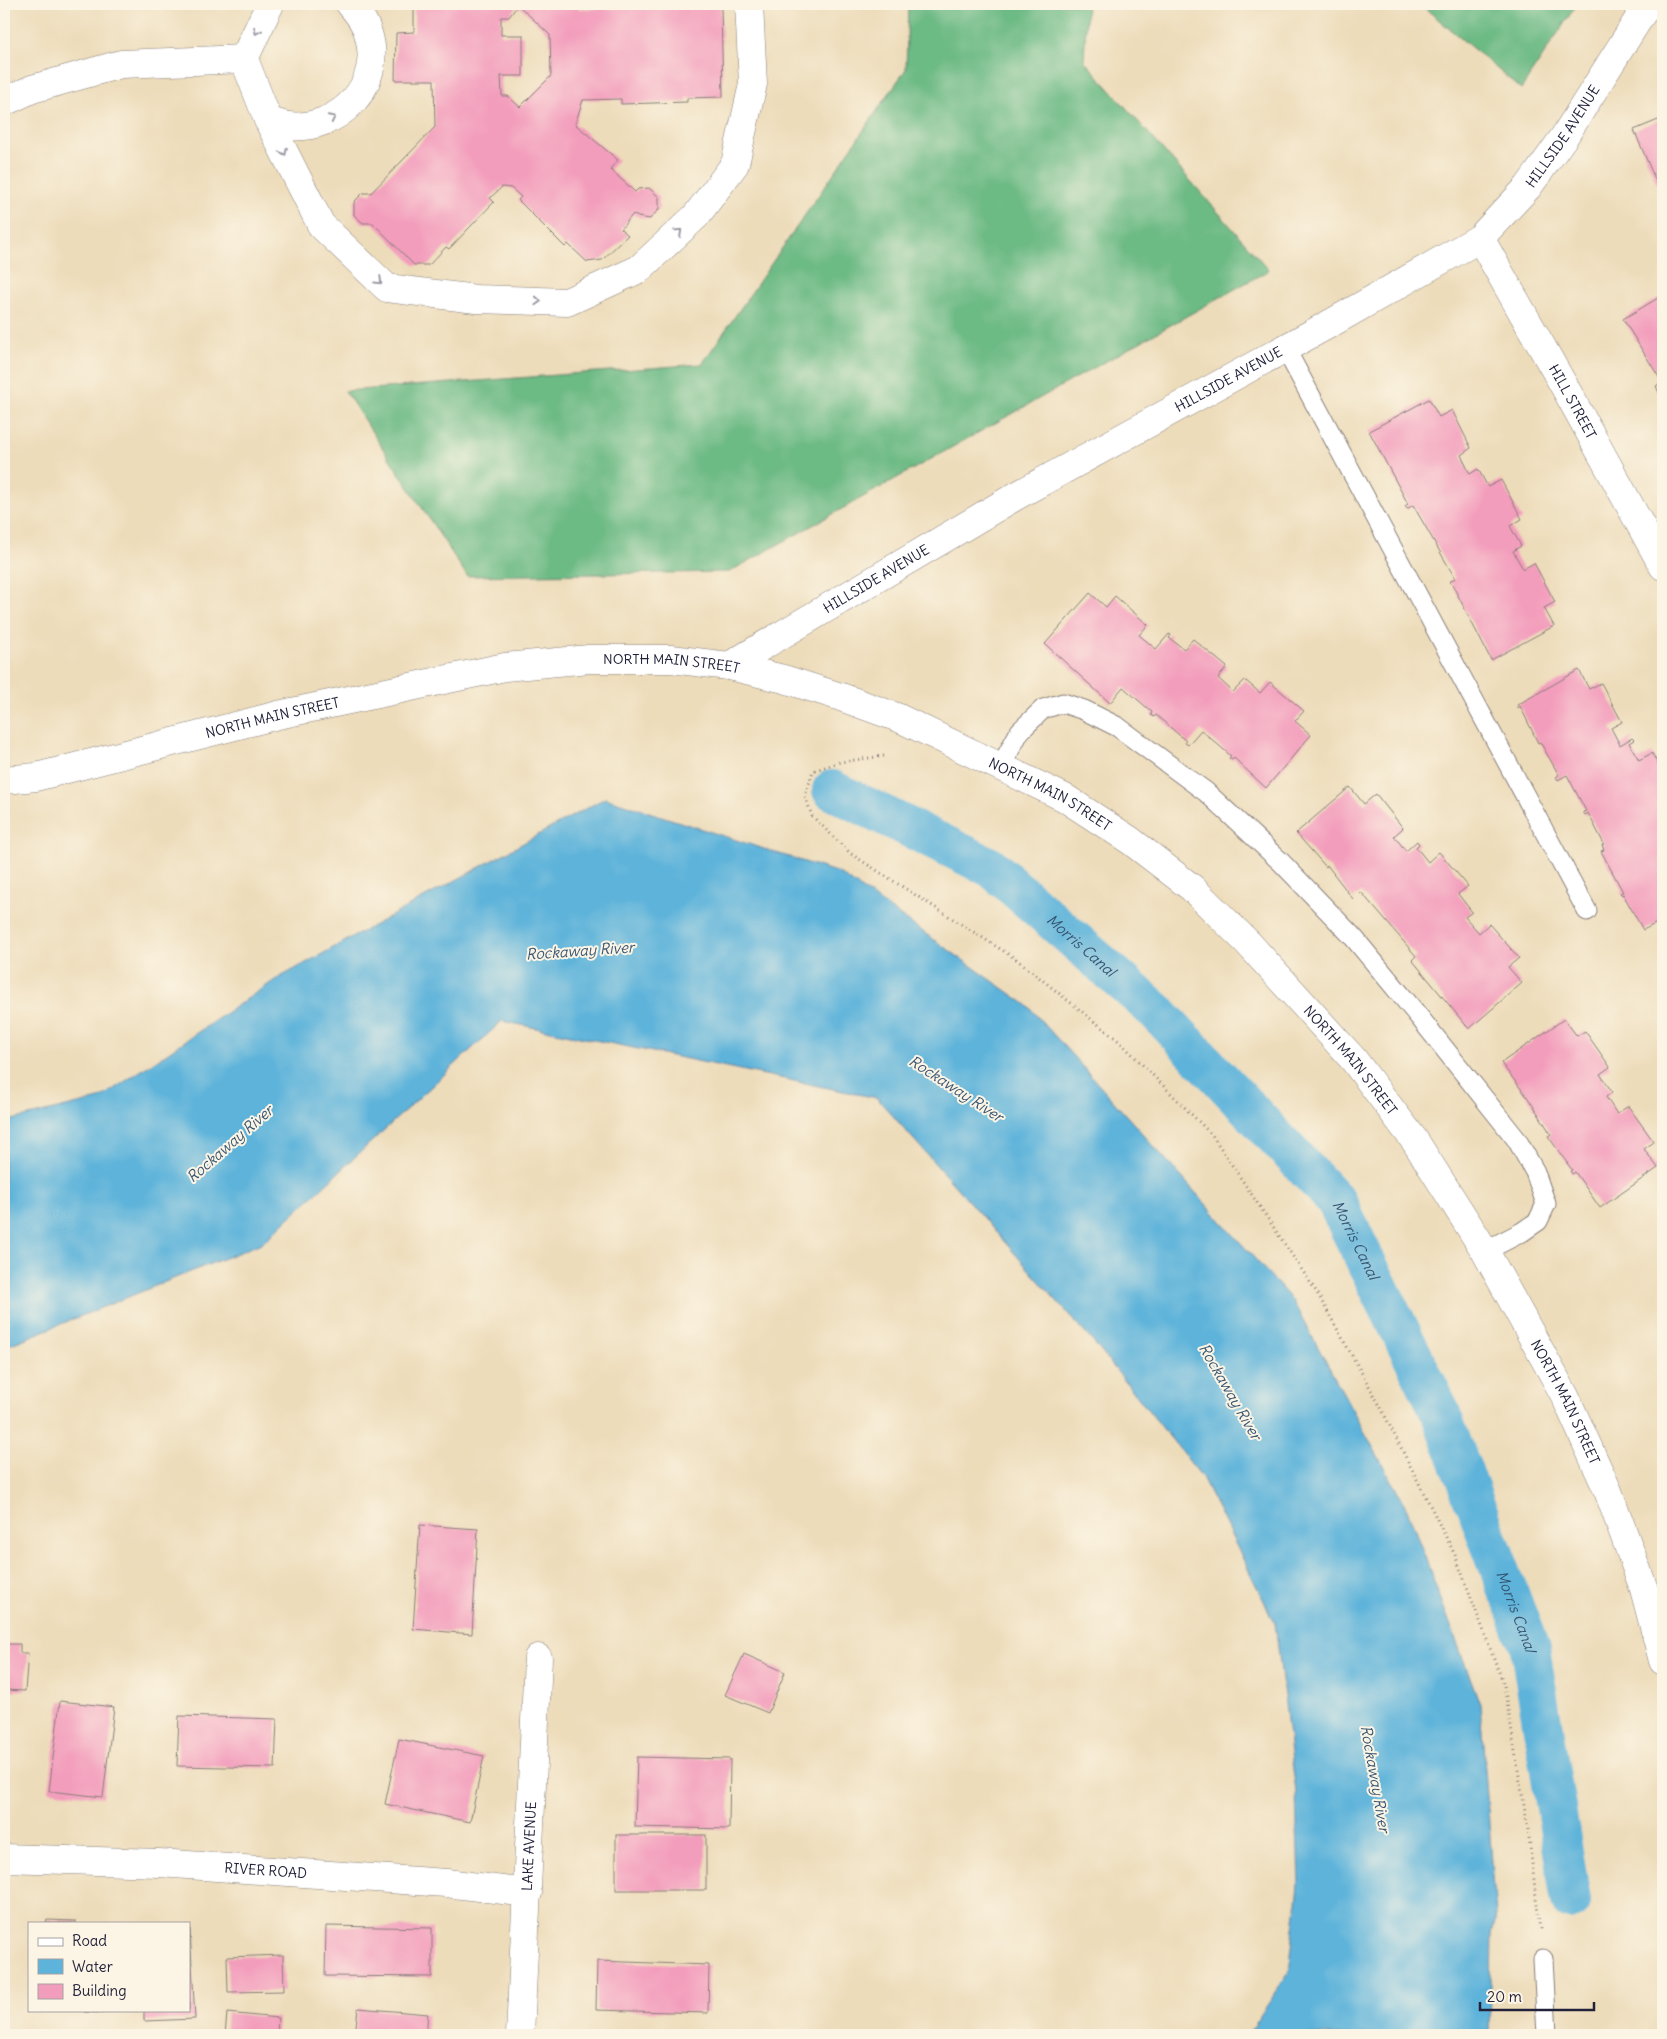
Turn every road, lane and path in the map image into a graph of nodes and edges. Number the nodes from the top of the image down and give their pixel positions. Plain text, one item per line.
1 (270, 4) edge
2 (350, 4) edge
3 (750, 4) edge
4 (1648, 4) edge
5 (244, 59) junction
6 (4, 102) edge
7 (268, 120) junction
8 (1480, 238) junction
9 (1285, 348) junction
10 (1663, 566) edge
11 (729, 666) junction
12 (884, 756) dead end
13 (1001, 766) junction
14 (4, 780) edge
15 (1587, 912) dead end
16 (1485, 1251) junction
17 (538, 1658) dead end
18 (1663, 1661) edge
19 (4, 1858) edge
20 (528, 1893) junction
21 (1543, 1959) joint
22 (520, 2035) edge
23 (1547, 2035) edge

1 -> 5 street
7 -> 2 street
7 -> 3 street
4 - 8 street, HILLSIDE AVENUE
5 - 6 street
5 - 7 street
8 - 9 street, HILLSIDE AVENUE
8 - 10 street, HILL STREET
9 - 11 street, HILLSIDE AVENUE
9 - 15 lane
11 - 13 street, NORTH MAIN STREET
11 - 14 street, NORTH MAIN STREET
12 - 21 path
13 - 16 street, NORTH MAIN STREET
13 - 16 lane
16 - 18 street, NORTH MAIN STREET
17 - 20 street, LAKE AVENUE
19 - 20 street, RIVER ROAD
20 - 22 street, LAKE AVENUE
21 - 23 lane

